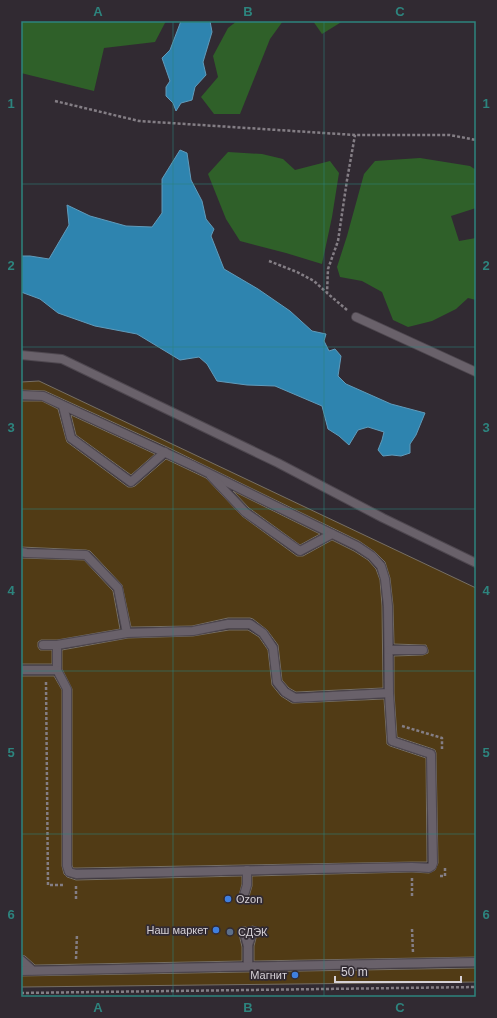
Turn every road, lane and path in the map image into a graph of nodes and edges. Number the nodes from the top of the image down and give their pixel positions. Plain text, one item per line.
1 (55, 101) dead end
2 (355, 135) junction
3 (476, 140) edge
4 (269, 261) dead end
5 (327, 292) junction
6 (356, 317) joint
7 (21, 355) edge
8 (476, 372) edge
9 (21, 395) edge
10 (63, 406) junction
11 (165, 452) junction
12 (208, 473) junction
13 (332, 534) junction
14 (21, 552) edge
15 (476, 563) edge
16 (127, 633) junction
17 (43, 645) dead end
18 (57, 645) junction
19 (389, 650) junction
20 (423, 650) dead end
21 (21, 670) edge
22 (46, 670) junction
23 (57, 670) junction
24 (389, 693) junction
25 (402, 725) dead end
26 (442, 754) dead end
27 (412, 867) junction
28 (445, 868) dead end
29 (247, 870) junction
30 (439, 876) dead end
31 (69, 884) dead end
32 (412, 896) dead end
33 (248, 898) dead end
34 (412, 929) dead end
35 (248, 932) dead end
36 (76, 934) dead end
37 (21, 960) edge
38 (476, 962) edge
39 (413, 963) junction
40 (248, 966) junction
41 (32, 970) junction
42 (76, 970) junction
43 (21, 971) edge
44 (476, 987) edge
45 (21, 993) edge

1 - 2 path
2 - 3 path
2 - 5 path
4 - 5 path
5 - 6 path
6 - 8 lane
7 - 15 lane
9 - 10 lane
10 - 11 lane
10 - 11 lane
11 - 12 lane
12 - 13 lane
12 - 13 lane
13 - 19 lane
14 - 16 lane
16 - 18 lane
16 - 24 lane
17 - 18 lane
18 - 23 lane
19 - 20 lane
19 - 24 lane
21 - 22 lane
22 - 23 lane
22 - 31 path
23 - 29 lane
24 - 27 lane
25 - 26 path
27 - 29 lane
27 - 32 path
28 - 30 path
29 - 33 lane
34 - 39 path
35 - 40 lane
36 - 42 path
37 - 41 lane
38 - 39 lane
39 - 40 lane
40 - 42 lane
41 - 42 lane
41 - 43 lane
44 - 45 path

